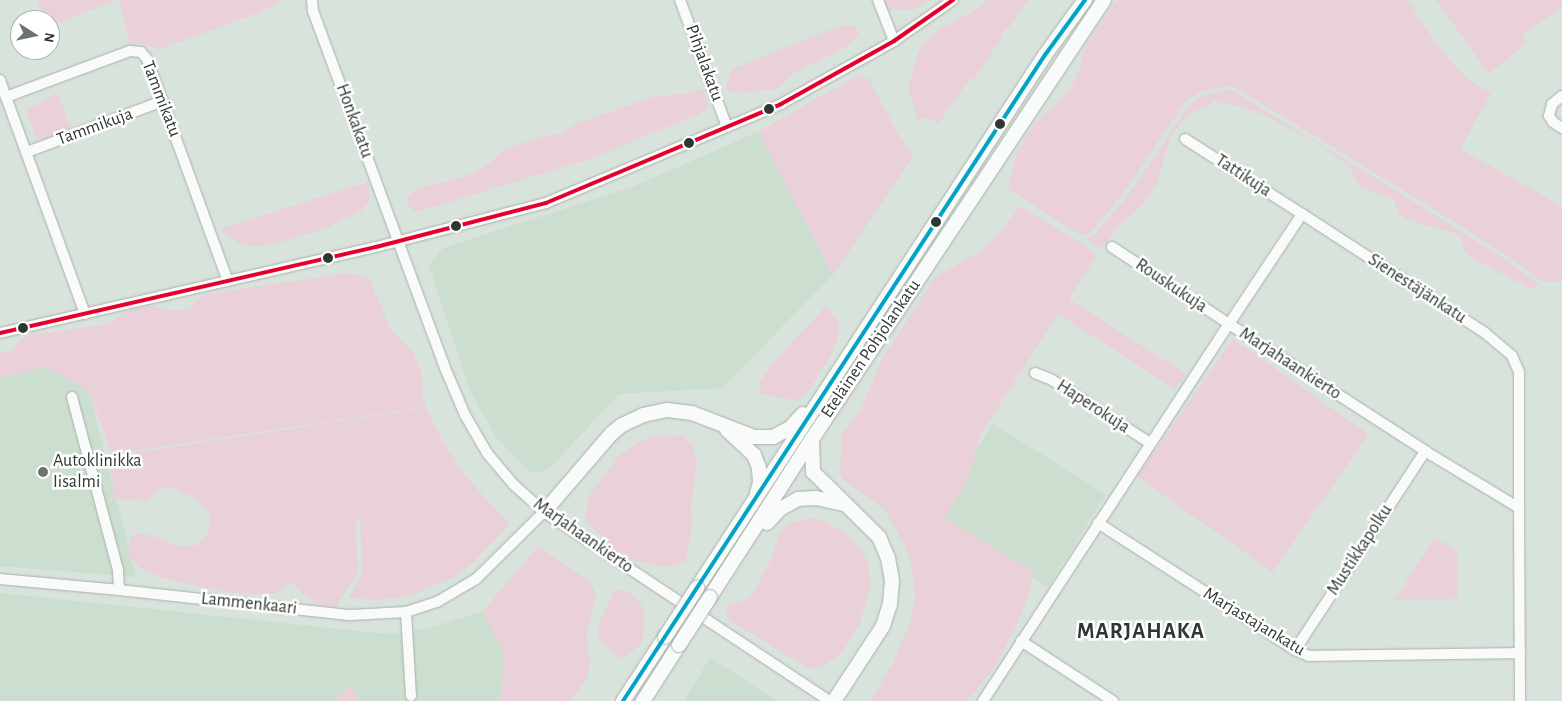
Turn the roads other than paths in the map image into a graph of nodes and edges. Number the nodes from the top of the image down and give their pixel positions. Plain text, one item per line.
1 (312, 0) edge
2 (680, 0) edge
3 (878, 0) edge
4 (953, 0) edge
5 (1085, 0) edge
6 (1104, 0) edge
7 (894, 40) junction
8 (0, 80) edge
9 (1562, 96) edge
10 (6, 97) junction
11 (163, 101) junction
12 (727, 127) junction
13 (1562, 128) edge
14 (1185, 139) dead end
15 (28, 152) junction
16 (1302, 214) junction
17 (399, 241) junction
18 (1112, 247) dead end
19 (228, 281) junction
20 (85, 314) junction
21 (1229, 324) junction
22 (0, 333) edge
23 (1034, 373) dead end
24 (830, 385) junction
25 (72, 397) dead end
26 (722, 426) junction
27 (812, 439) junction
28 (1150, 443) junction
29 (1425, 451) junction
30 (755, 500) junction
31 (844, 504) junction
32 (1519, 508) junction
33 (544, 512) junction
34 (1098, 524) junction
35 (746, 545) junction
36 (0, 578) edge
37 (118, 590) junction
38 (406, 612) junction
39 (1021, 641) junction
40 (1295, 650) junction
41 (1520, 653) junction
42 (411, 696) dead end
43 (623, 701) edge
44 (643, 701) edge
45 (832, 701) edge
46 (983, 701) edge
47 (1112, 701) edge
48 (1520, 701) edge

1 - 17 street, Honkakatu
2 - 12 street, Pihjalakatu
3 - 7 street
4 - 7 street
5 - 24 main road, Eteläinen Pohjolankatu
6 - 27 main road, Eteläinen Pohjolankatu
7 - 12 street
8 - 10 street
9 - 13 street
10 - 11 street, Tammikatu
10 - 15 street
11 - 15 street, Tammikuja
11 - 19 street, Tammikatu
12 - 17 street
14 - 16 street, Tattikuja
15 - 20 street
16 - 21 street
16 - 32 street, Sienestäjänkatu
17 - 19 street
17 - 33 street, Marjahaankierto
18 - 21 street, Rouskukuja
19 - 20 street
20 - 22 street
21 - 28 street, Marjahaankierto
21 - 29 street, Marjahaankierto
23 - 28 street, Haperokuja
24 - 26 main road
24 - 30 main road, Eteläinen Pohjolankatu
25 - 37 street
26 - 30 main road
26 - 33 main road
27 - 31 main road
27 - 35 main road, Eteläinen Pohjolankatu
28 - 34 street, Marjahaankierto
29 - 32 street, Marjahaankierto
29 - 40 street, Mustikkapolku
30 - 43 main road, Eteläinen Pohjolankatu, bridge
31 - 35 main road
31 - 45 main road
32 - 41 street
33 - 38 street, Lammenkaari
33 - 45 street, Marjahaankierto
34 - 39 street, Marjahaankierto
34 - 40 street, Marjastajankatu
35 - 44 main road, Eteläinen Pohjolankatu, bridge
36 - 37 street, Lammenkaari
37 - 38 street, Lammenkaari
38 - 42 street
39 - 46 street, Marjahaankierto
39 - 47 street
40 - 41 street, Marjastajankatu
41 - 48 street

